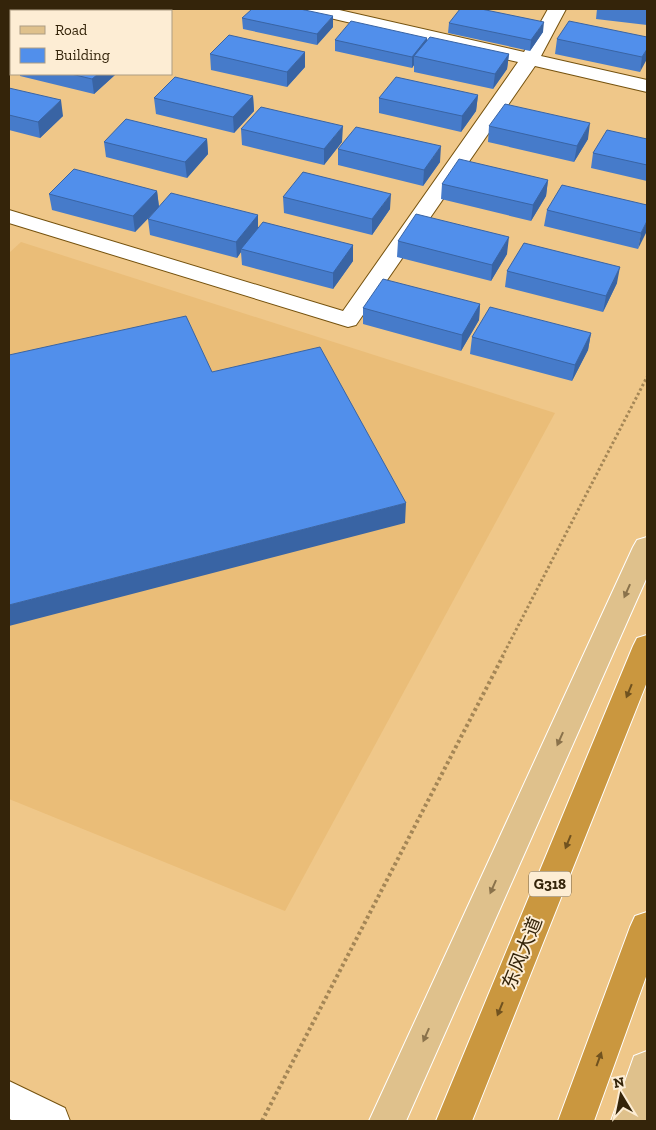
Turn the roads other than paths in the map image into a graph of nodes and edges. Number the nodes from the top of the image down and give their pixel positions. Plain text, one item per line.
1 (314, 9) edge
2 (557, 9) edge
3 (530, 59) junction
4 (647, 86) edge
5 (9, 216) edge
6 (647, 547) edge
7 (647, 646) edge
8 (647, 927) edge
9 (647, 1069) edge
10 (9, 1099) edge
11 (52, 1121) edge
12 (387, 1121) edge
13 (454, 1121) edge
14 (576, 1121) edge
15 (629, 1121) edge

1 - 3 street
2 - 3 street
3 - 4 street
3 - 5 street
6 -> 12 main road
7 -> 13 highway, 东风大道 / G318
14 -> 8 highway
9 - 15 main road
10 - 11 street

